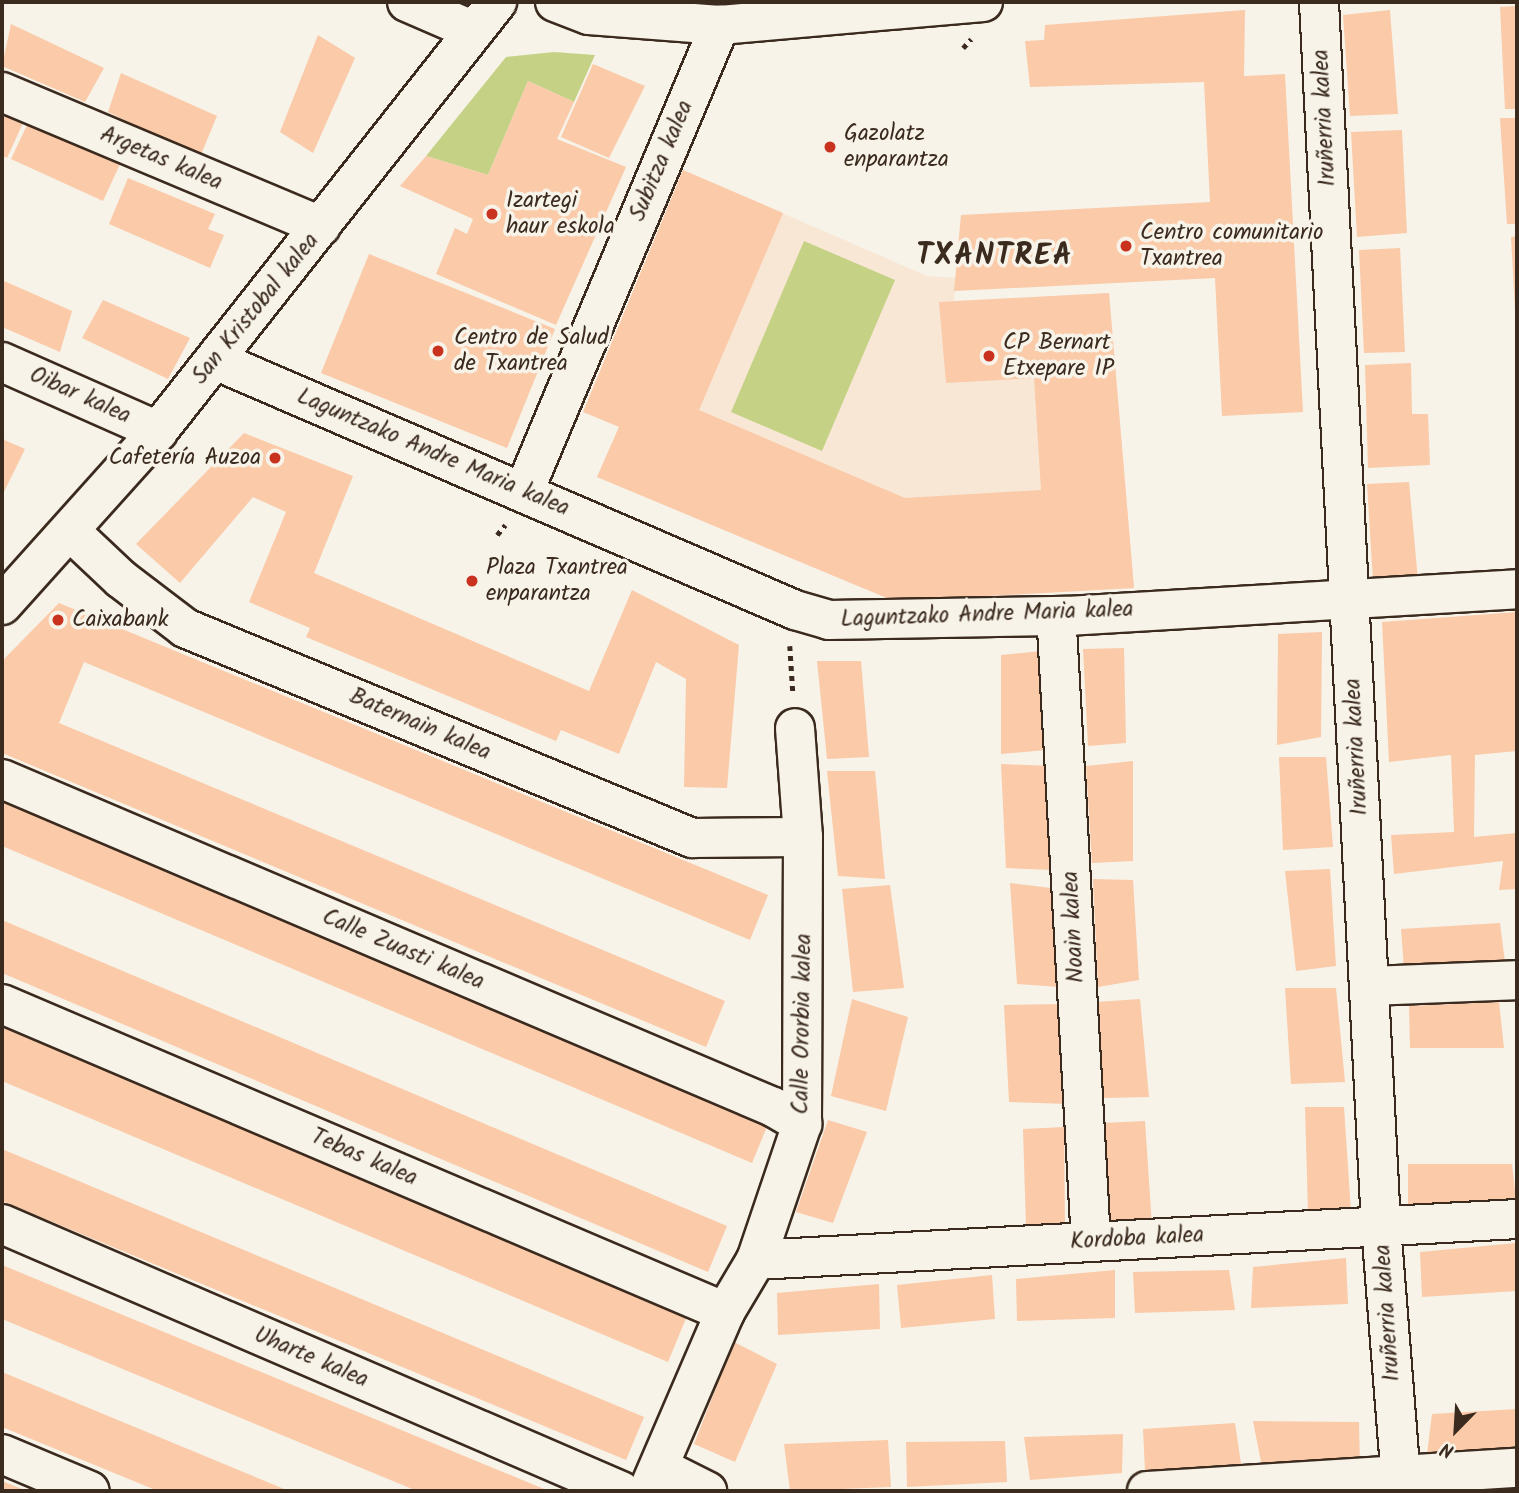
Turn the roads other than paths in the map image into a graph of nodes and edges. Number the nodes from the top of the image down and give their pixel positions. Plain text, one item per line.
1 (407, 2) edge
2 (497, 2) edge
3 (555, 2) edge
4 (983, 2) edge
5 (1319, 2) edge
6 (720, 24) junction
7 (474, 31) junction
8 (2, 93) edge
9 (321, 226) junction
10 (215, 360) junction
11 (2, 362) edge
12 (158, 431) junction
13 (524, 491) junction
14 (70, 531) junction
15 (1517, 589) edge
16 (1517, 601) edge
17 (1361, 603) junction
18 (2, 605) edge
19 (1067, 616) junction
20 (795, 728) road end
21 (2, 779) edge
22 (803, 837) junction
23 (1517, 980) edge
24 (1370, 986) junction
25 (2, 1004) edge
26 (802, 1124) junction
27 (1517, 1219) edge
28 (2, 1224) edge
29 (1381, 1226) junction
30 (1091, 1242) junction
31 (756, 1260) junction
32 (725, 1312) junction
33 (2, 1454) edge
34 (1517, 1468) edge
35 (654, 1479) edge
36 (1401, 1484) edge
37 (90, 1491) edge
38 (621, 1491) edge
39 (707, 1491) edge
40 (1147, 1491) edge

1 - 7 street
2 - 7 street, San Kristobal kalea
3 - 6 street
4 - 6 street
5 - 17 street, Iruñerria kalea
6 - 13 street, Subitza kalea
7 - 9 street, San Kristobal kalea
8 - 9 street, Argetas kalea
9 - 10 street, San Kristobal kalea
10 - 12 street, San Kristobal kalea
10 - 13 street, Laguntzako Andre Maria kalea
11 - 12 street, Oibar kalea
12 - 14 street, San Kristobal kalea
13 - 19 street, Laguntzako Andre Maria kalea
14 - 18 street, San Kristobal kalea
14 - 22 street, Baternain kalea
15 - 17 street, Laguntzako Andre Maria kalea
16 - 17 street, Laguntzako Andre Maria kalea
17 - 19 street, Laguntzako Andre Maria kalea
17 - 24 street, Iruñerria kalea
19 - 30 street, Noain kalea
20 - 22 street, Calle Ororbia kalea
21 - 26 street, Calle Zuasti kalea
22 - 26 street, Calle Ororbia kalea
23 - 24 street
24 - 29 street, Iruñerria kalea
25 - 32 street, Tebas kalea
26 - 31 street, Calle Ororbia kalea
27 - 29 street, Kordoba kalea
28 - 38 street, Uharte kalea
29 - 30 street, Kordoba kalea
29 - 36 street, Iruñerria kalea
30 - 31 street, Kordoba kalea
31 - 32 street, Calle Ororbia kalea
32 - 35 street, Calle Ororbia kalea
33 - 37 street
34 - 36 street
35 - 39 street
36 - 40 street

